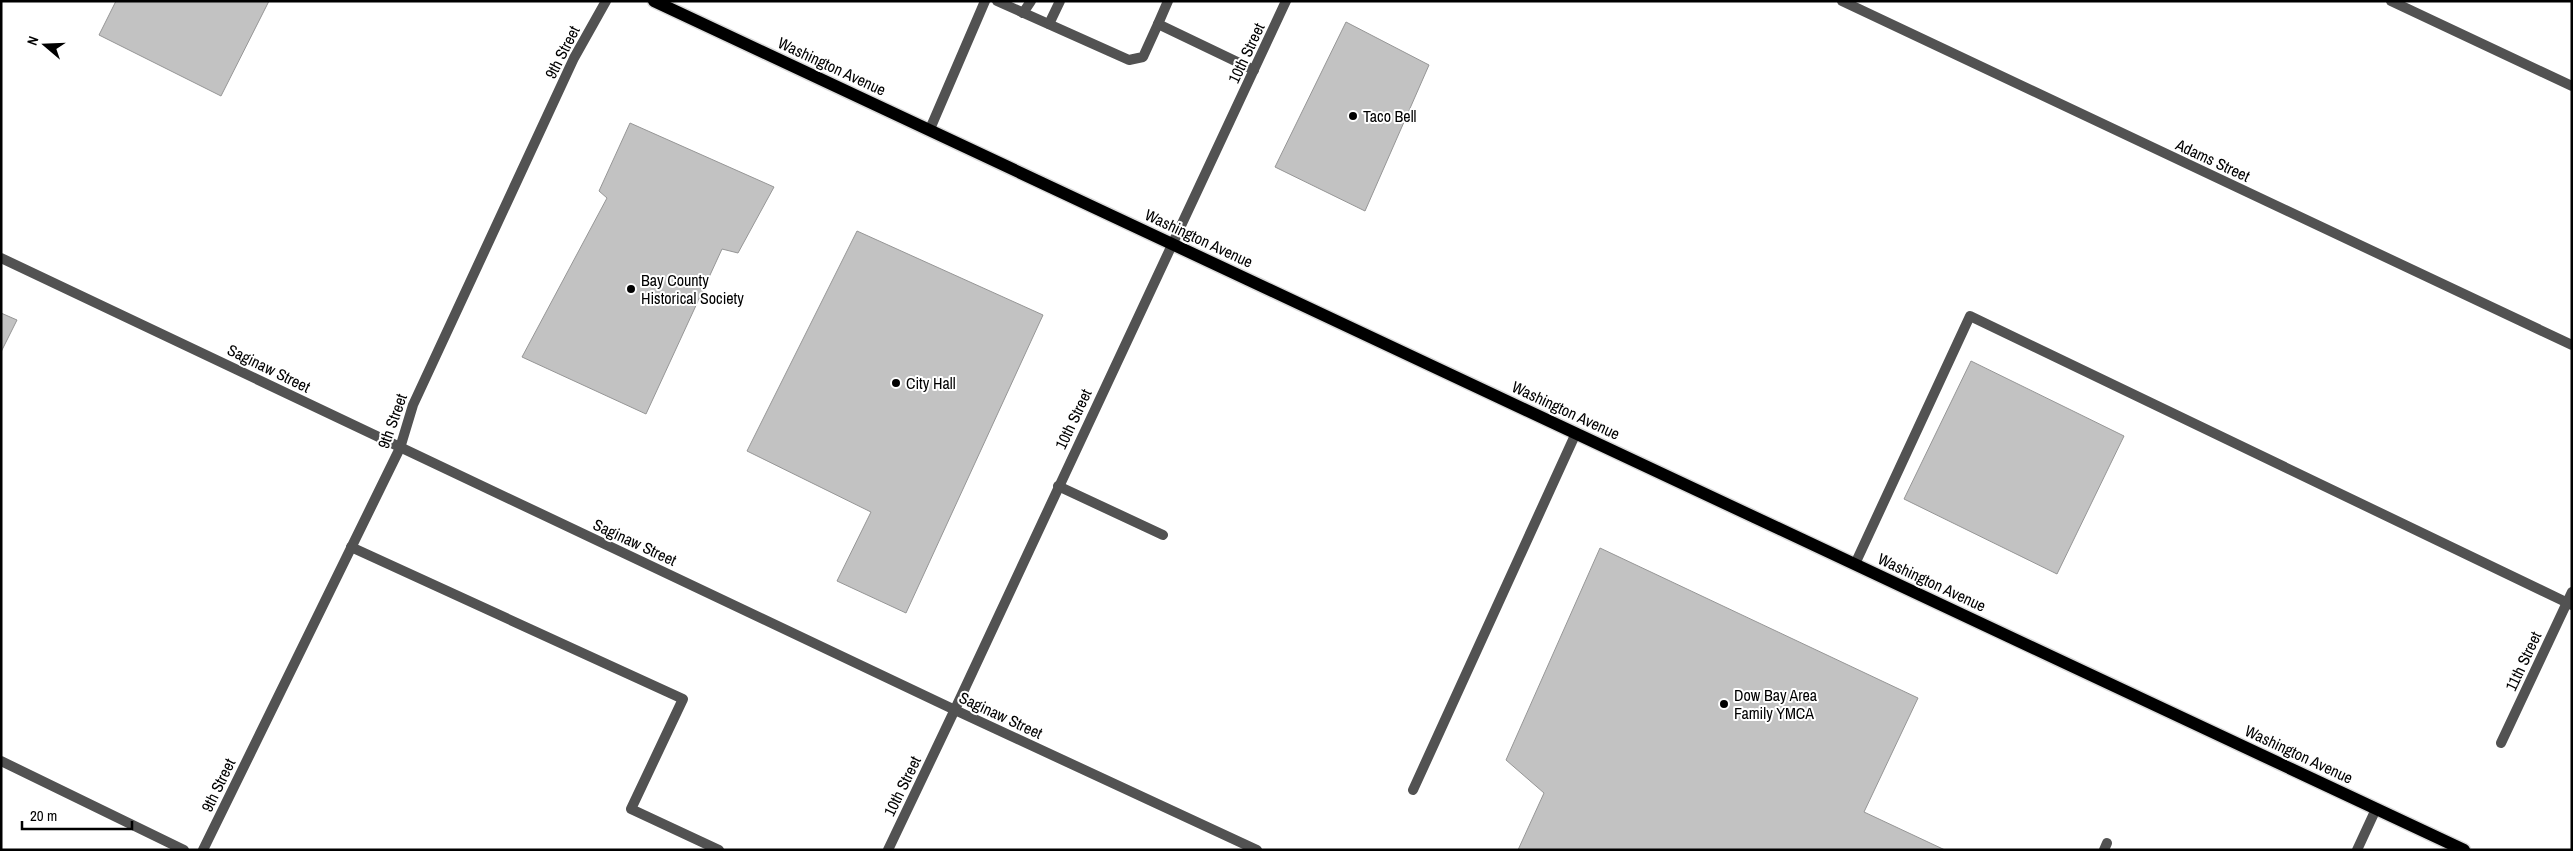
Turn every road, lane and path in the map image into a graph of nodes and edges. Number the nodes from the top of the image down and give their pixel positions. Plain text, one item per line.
1 (606, 1) edge
2 (654, 1) edge
3 (985, 1) edge
4 (997, 1) edge
5 (1031, 1) edge
6 (1060, 1) edge
7 (1168, 1) edge
8 (1286, 1) edge
9 (1842, 1) edge
10 (2391, 1) edge
11 (1023, 13) junction
12 (1049, 24) junction
13 (1158, 24) junction
14 (1254, 70) junction
15 (2572, 86) edge
16 (930, 129) junction
17 (1172, 244) junction
18 (1, 258) edge
19 (2572, 345) edge
20 (1576, 433) junction
21 (400, 448) junction
22 (1058, 486) junction
23 (1163, 535) dead end
24 (352, 547) junction
25 (1855, 564) junction
26 (2572, 592) edge
27 (2569, 604) edge
28 (955, 710) junction
29 (2501, 743) dead end
30 (1, 761) edge
31 (1413, 790) dead end
32 (2376, 808) junction
33 (2443, 845) edge
34 (184, 850) edge
35 (203, 850) edge
36 (719, 850) edge
37 (888, 850) edge
38 (1257, 850) edge
39 (2357, 850) edge
40 (2464, 850) edge

1 - 21 street, 9th Street
2 - 16 main road, Washington Avenue
3 - 16 street
4 - 11 street
5 - 11 street
6 - 12 street
7 - 13 street
8 - 14 street, 10th Street
9 - 19 street, Adams Street
10 - 15 street
11 - 12 street
12 - 13 street
13 - 14 street
14 - 17 street, 10th Street
16 - 17 main road, Washington Avenue
17 - 20 main road, Washington Avenue
17 - 22 street, 10th Street
18 - 21 street, Saginaw Street
20 - 25 main road, Washington Avenue
20 - 31 street
21 - 24 street, 9th Street
21 - 28 street, Saginaw Street
22 - 23 street
22 - 28 street, 10th Street
24 - 35 street, 9th Street
24 - 36 street
25 - 27 street
25 - 32 main road, Washington Avenue
26 - 27 street, 11th Street
27 - 29 street, 11th Street
28 - 37 street, 10th Street
28 - 38 street, Saginaw Street
30 - 34 street
32 - 33 main road, Washington Avenue
32 - 39 street
33 - 40 main road, Washington Avenue

